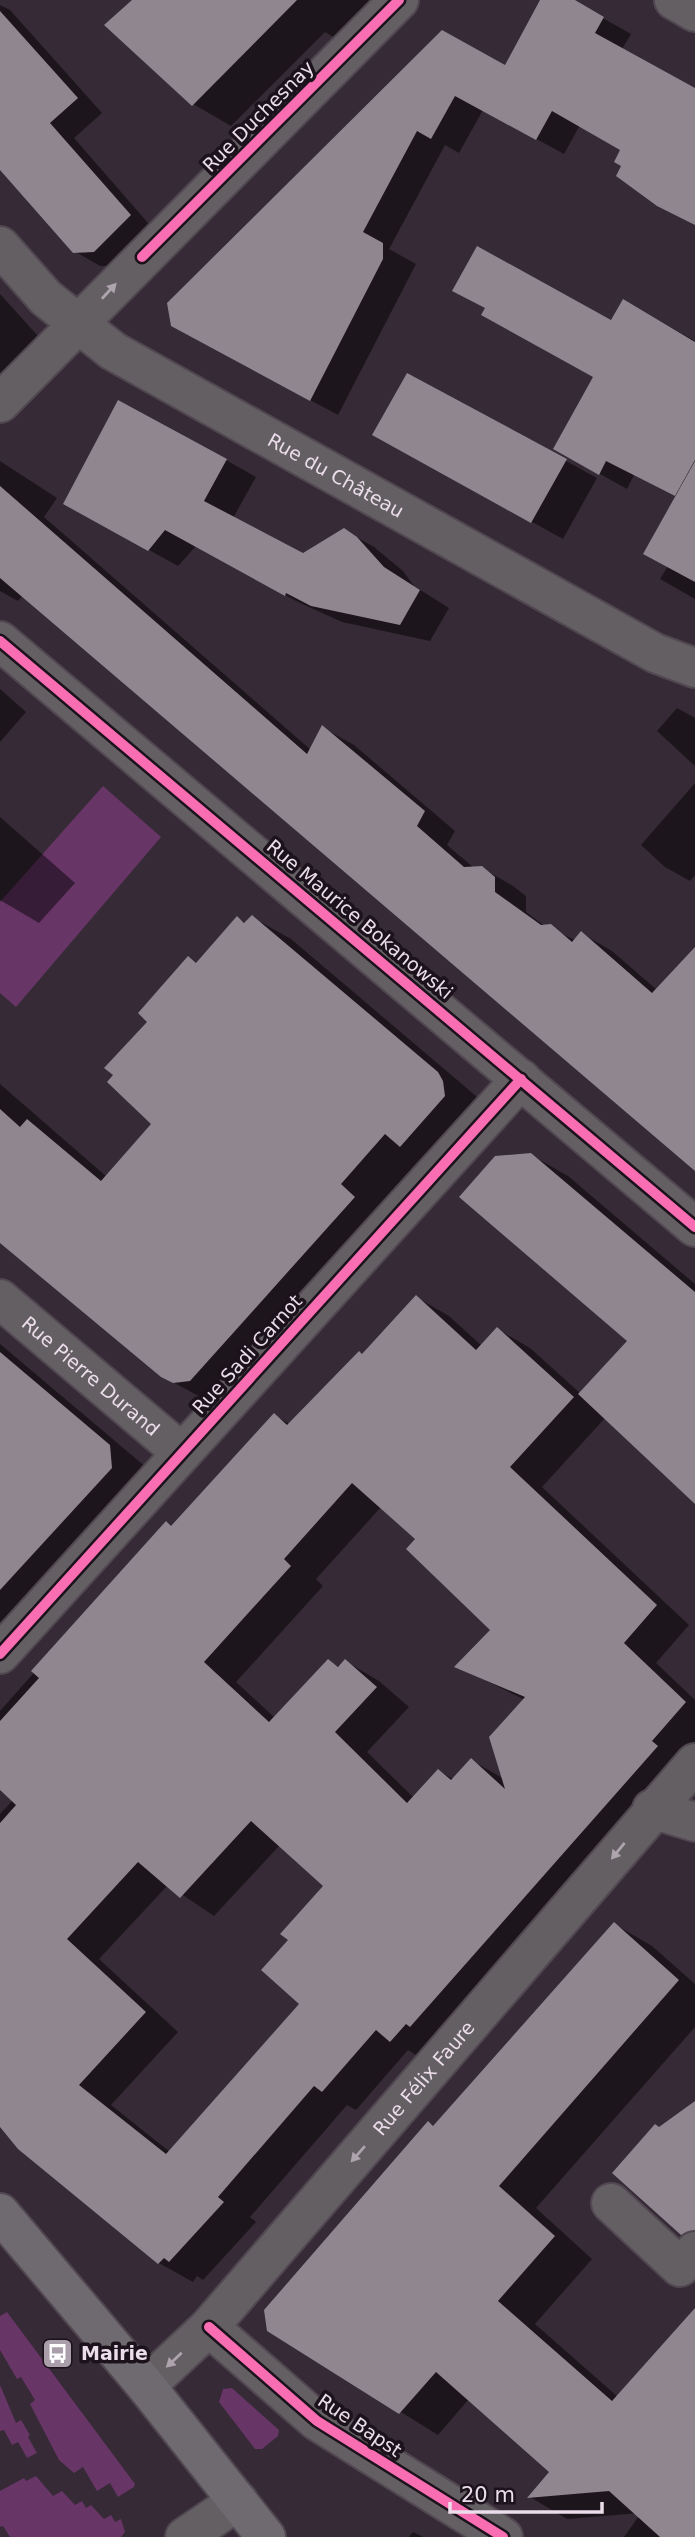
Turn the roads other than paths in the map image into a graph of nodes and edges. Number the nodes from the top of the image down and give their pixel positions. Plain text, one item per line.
1 (399, 0) edge
2 (674, 0) edge
3 (695, 12) edge
4 (0, 246) edge
5 (78, 324) junction
6 (0, 403) edge
7 (0, 641) edge
8 (695, 668) edge
9 (521, 1079) junction
10 (695, 1227) edge
11 (0, 1299) edge
12 (181, 1452) junction
13 (0, 1654) edge
14 (695, 1763) edge
15 (652, 1809) junction
16 (695, 1822) edge
17 (611, 2203) dead end
18 (0, 2213) edge
19 (695, 2251) edge
20 (209, 2327) junction
21 (146, 2386) junction
22 (238, 2501) junction
23 (185, 2537) edge
24 (266, 2537) edge
25 (503, 2537) edge

5 -> 1 street, Rue Duchesnay
2 - 3 street
4 - 5 street, Rue du Château
5 - 6 street, Rue Duchesnay
5 - 8 street, Rue du Château
7 - 9 street, Rue Maurice Bokanowski
9 - 10 street, Rue Maurice Bokanowski
9 - 12 street, Rue Sadi Carnot
11 - 12 street, Rue Pierre Durand
12 - 13 street, Rue Sadi Carnot
14 - 15 street, Rue Félix Faure
15 - 16 street
15 -> 20 street, Rue Félix Faure
17 - 19 street
18 - 21 main road
20 -> 21 street, Rue Félix Faure
20 - 25 street, Rue Bapst
21 - 22 main road
22 - 23 street
22 - 24 main road

